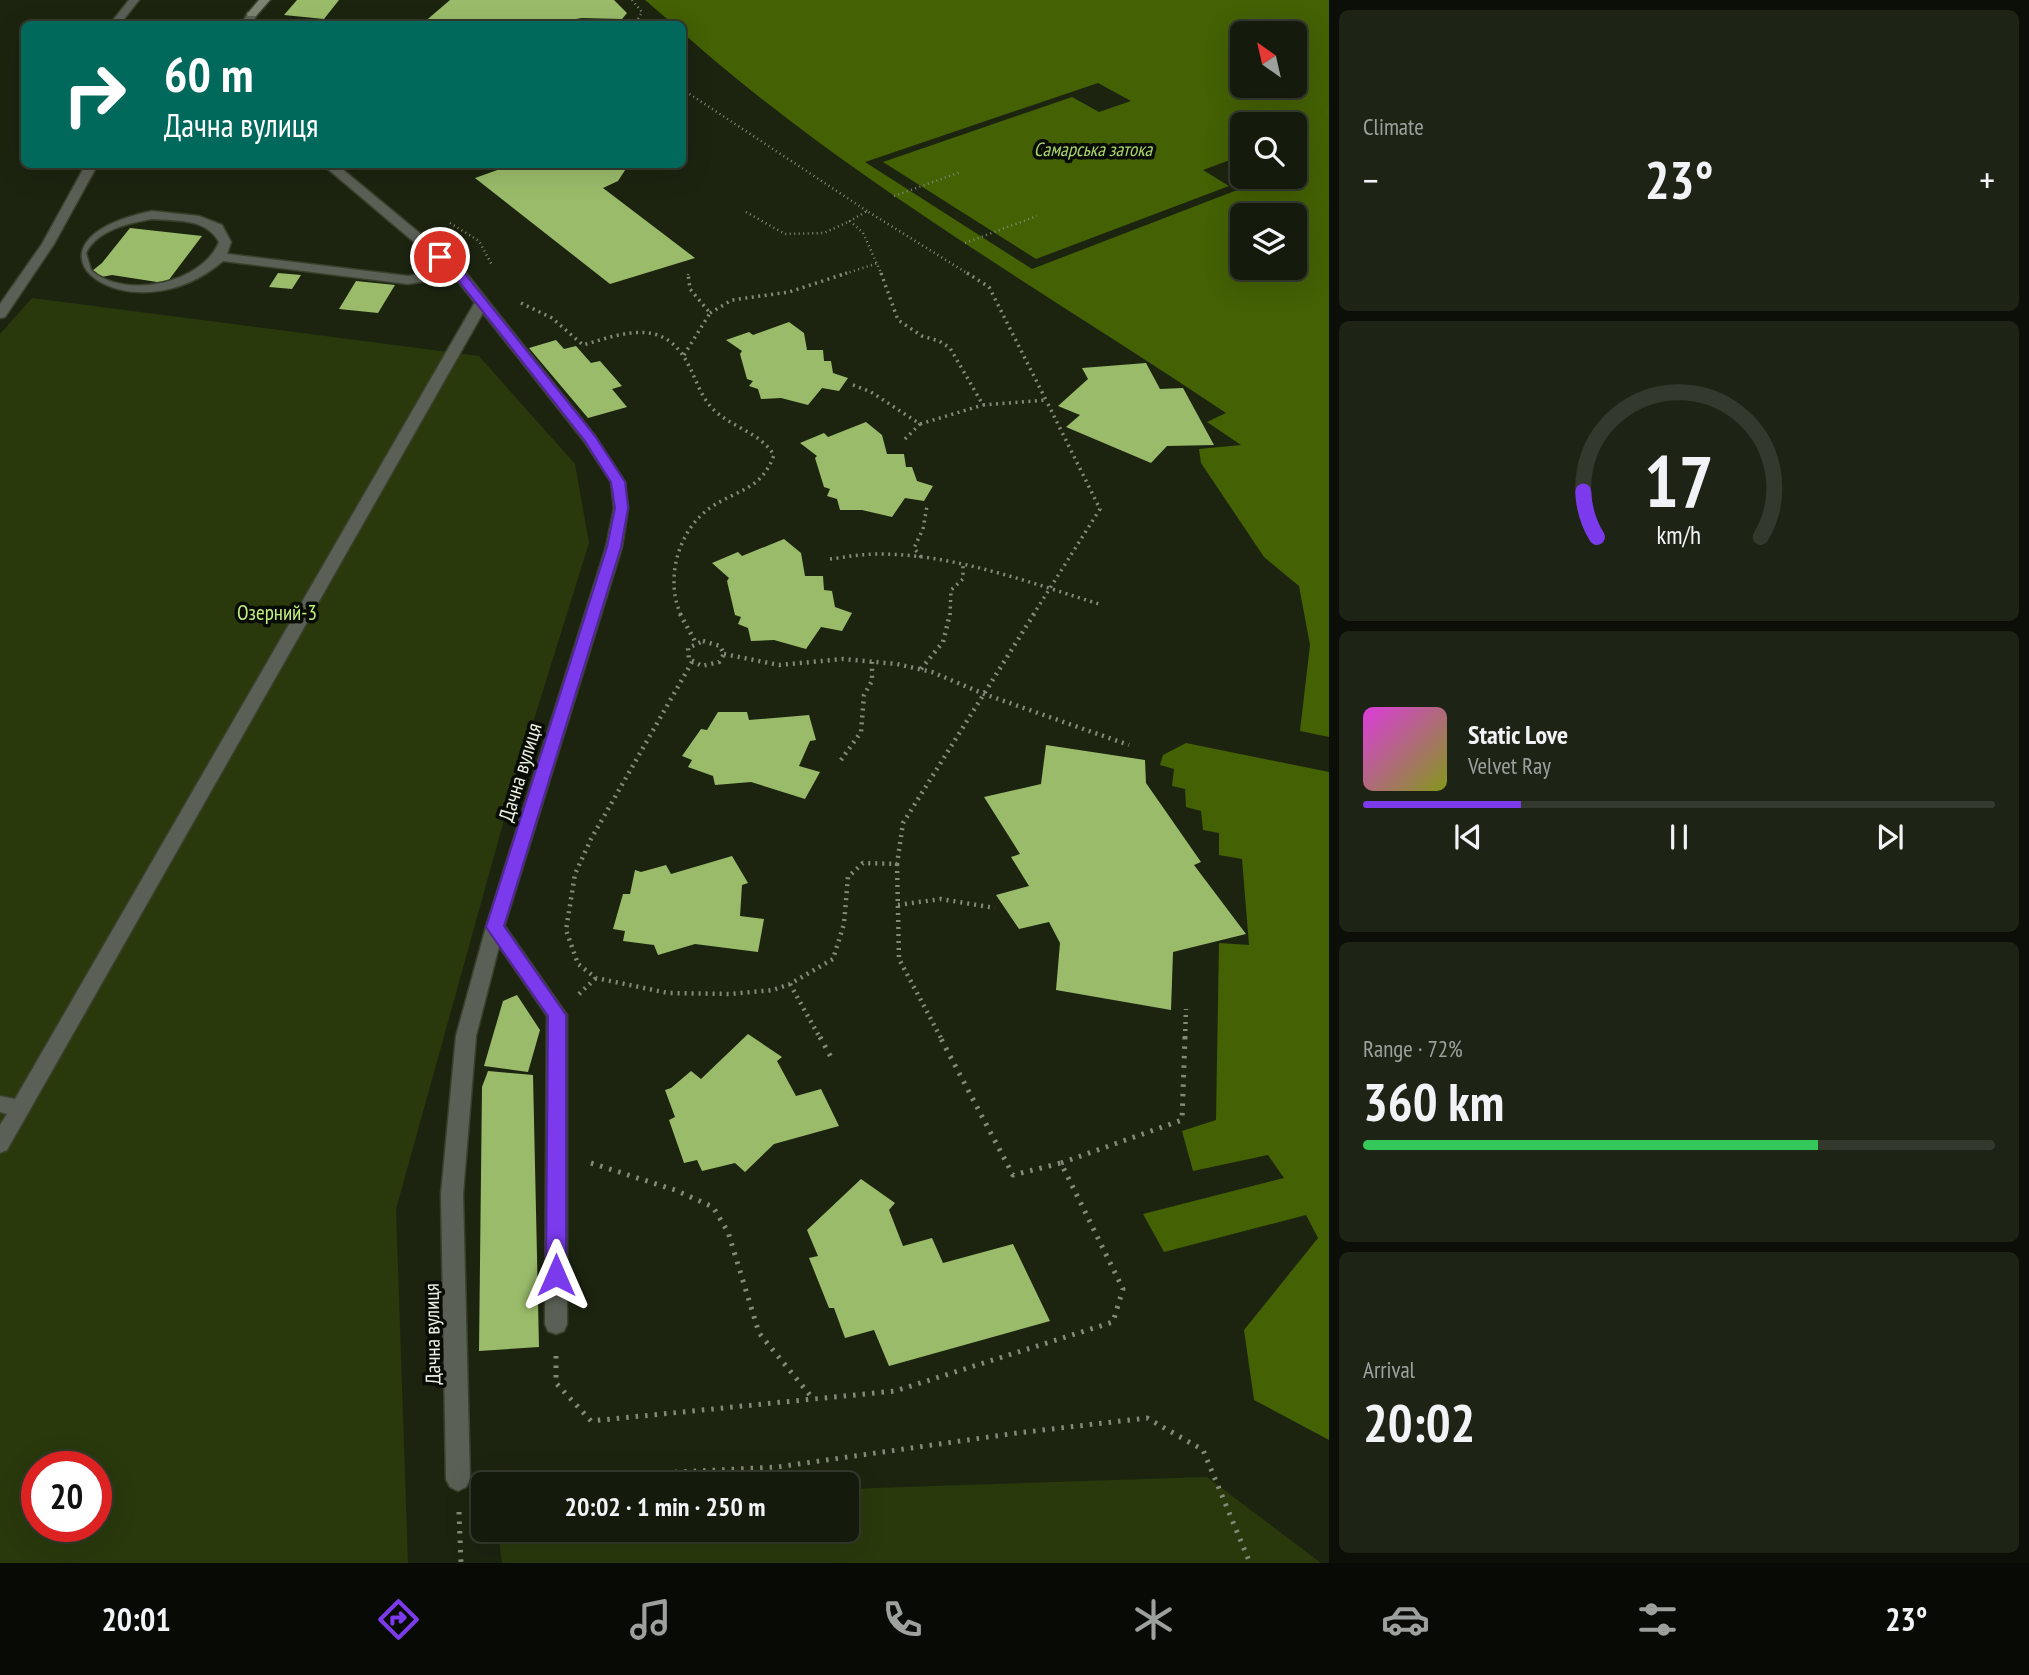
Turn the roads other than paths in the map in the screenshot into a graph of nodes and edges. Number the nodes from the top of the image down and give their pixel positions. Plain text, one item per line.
1 (134, 0) edge
2 (265, 0) edge
3 (249, 19) edge
4 (117, 21) edge
5 (90, 168) edge
6 (333, 168) edge
7 (222, 257) junction
8 (458, 272) junction
9 (481, 304) junction
10 (0, 314) edge
11 (495, 927) junction
12 (10, 1106) edge
13 (0, 1144) edge
14 (556, 1324) road end
15 (458, 1479) road end

1 - 4 street
2 - 3 street
5 - 10 street
6 - 8 street, Дачна вулиця
7 - 7 street
7 - 8 street
8 - 9 street, Дачна вулиця
9 - 11 street, Дачна вулиця
9 - 12 street
11 - 14 street
11 - 15 street, Дачна вулиця
12 - 13 street

